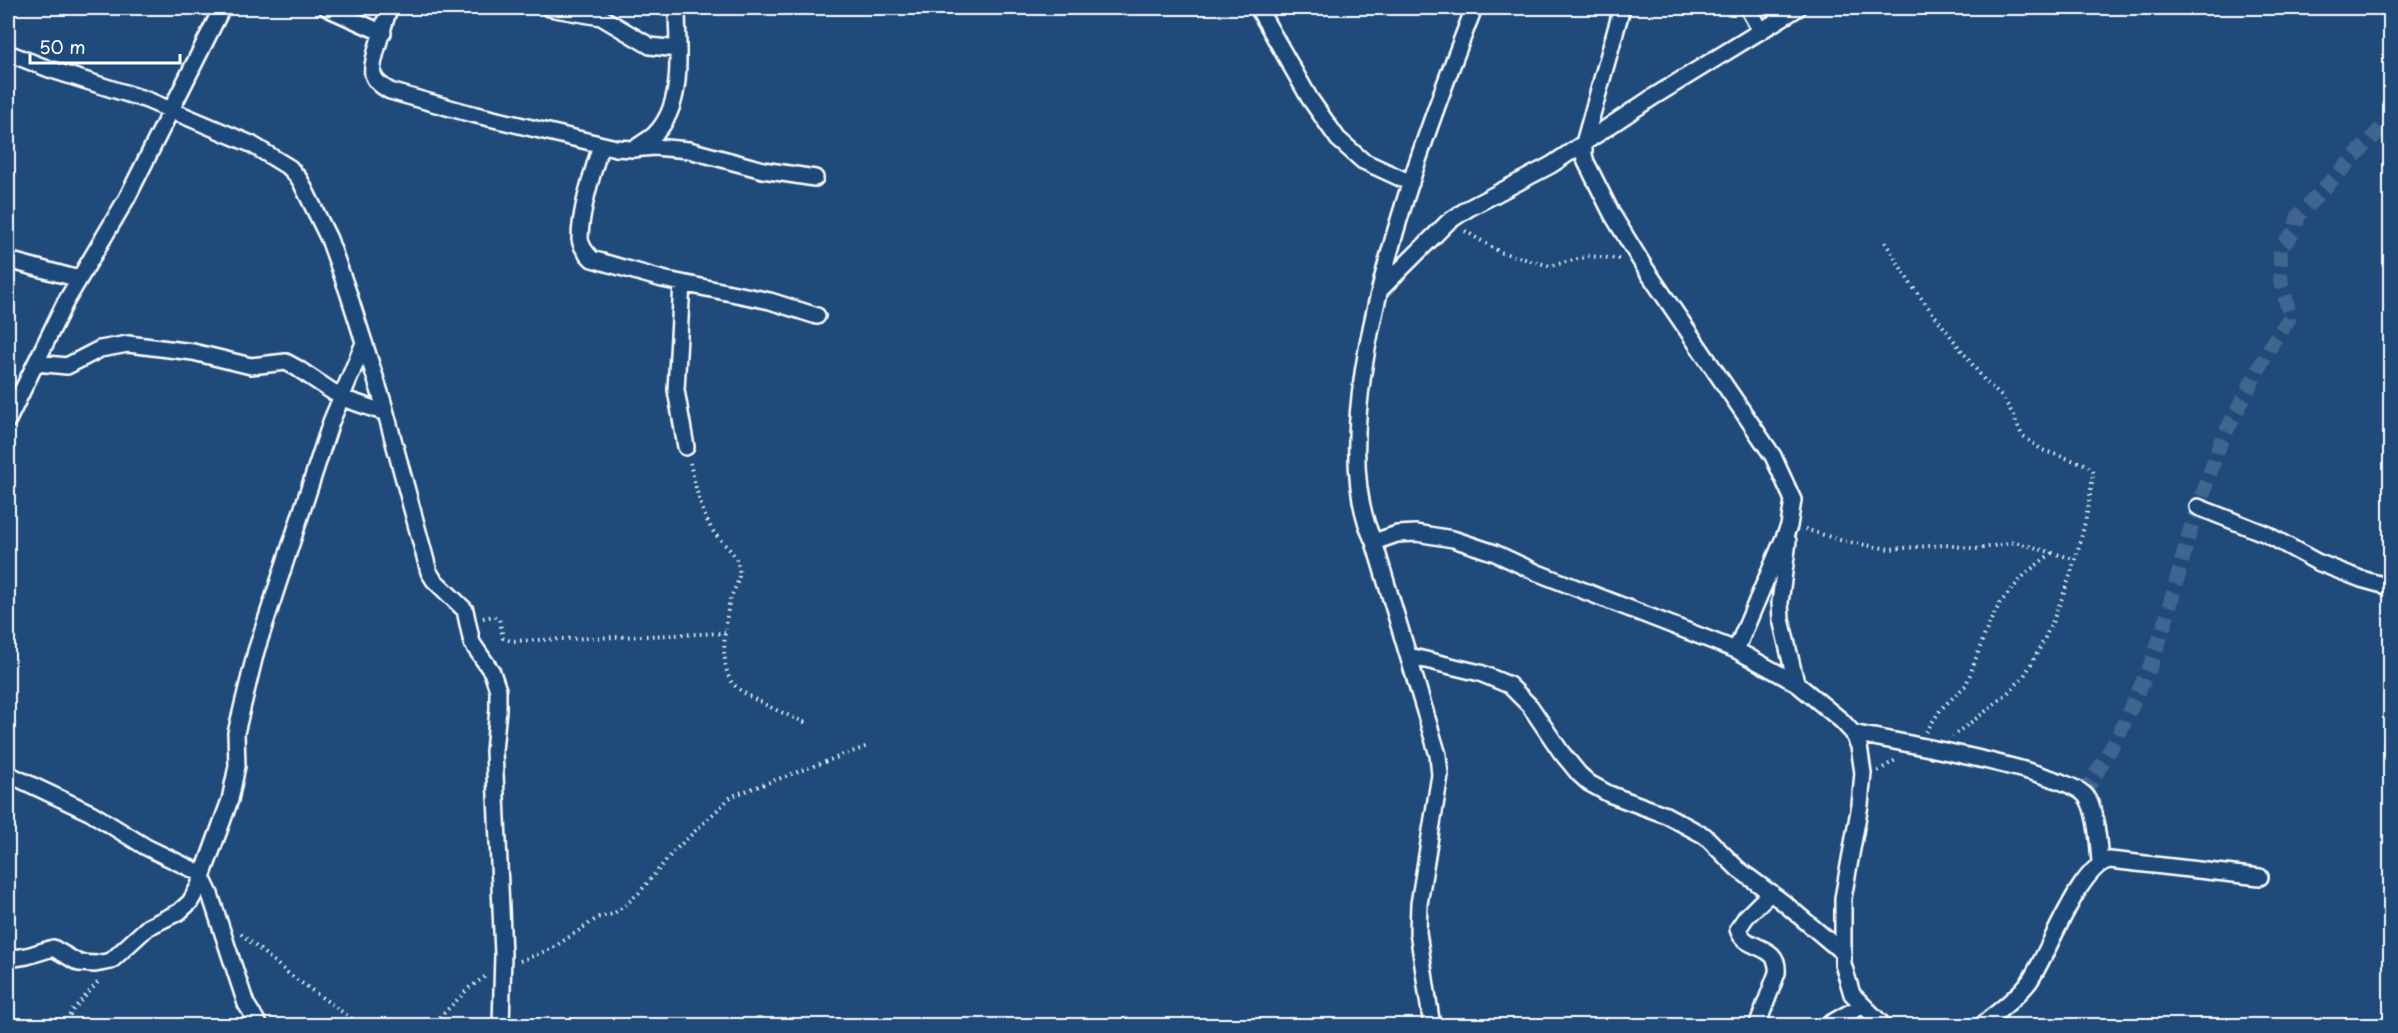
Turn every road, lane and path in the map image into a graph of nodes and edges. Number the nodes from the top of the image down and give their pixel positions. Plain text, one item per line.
1 (222, 8) edge
2 (327, 8) edge
3 (388, 8) edge
4 (549, 8) edge
5 (677, 8) edge
6 (1258, 8) edge
7 (1474, 8) edge
8 (1622, 8) edge
9 (1748, 8) edge
10 (1798, 8) edge
11 (1761, 31) junction
12 (383, 33) junction
13 (678, 49) junction
14 (8, 52) edge
15 (171, 110) junction
16 (1584, 143) junction
17 (601, 145) junction
18 (633, 149) junction
19 (815, 178) dead end
20 (1410, 183) junction
21 (1448, 222) junction
22 (1885, 242) dead end
23 (8, 260) edge
24 (1642, 263) junction
25 (79, 279) junction
26 (682, 283) junction
27 (1382, 288) junction
28 (817, 316) dead end
29 (364, 344) junction
30 (36, 363) junction
31 (342, 398) junction
32 (386, 413) junction
33 (8, 420) edge
34 (686, 447) joint
35 (2198, 507) dead end
36 (1789, 525) junction
37 (1374, 542) junction
38 (2052, 553) junction
39 (2074, 559) junction
40 (2391, 587) edge
41 (468, 621) junction
42 (726, 633) junction
43 (1736, 650) junction
44 (1409, 656) junction
45 (1796, 683) junction
46 (807, 723) dead end
47 (1853, 733) junction
48 (868, 746) dead end
49 (1918, 746) junction
50 (1935, 749) junction
51 (8, 774) edge
52 (1862, 791) junction
53 (2100, 863) junction
54 (201, 875) junction
55 (2260, 877) dead end
56 (1771, 892) junction
57 (239, 932) dead end
58 (1842, 952) junction
59 (8, 958) edge
60 (115, 959) junction
61 (503, 967) junction
62 (1861, 1005) junction
63 (504, 1025) edge
64 (64, 1026) edge
65 (260, 1026) edge
66 (362, 1026) edge
67 (423, 1026) edge
68 (1432, 1026) edge
69 (1757, 1026) edge
70 (1826, 1026) edge
71 (1884, 1026) edge
72 (1981, 1026) edge

1 - 15 street
2 - 12 street
3 - 12 street
4 - 13 street
5 - 13 street
6 - 20 street
7 - 20 street
8 - 16 street
9 - 11 street
10 - 11 street
11 - 16 street
12 - 17 street
13 - 18 street
14 - 15 street
15 - 25 street
15 - 29 street
16 - 21 street
16 - 24 street
17 - 18 street
17 - 26 street
18 - 19 street
20 - 27 street
21 - 24 path
21 - 27 street
22 - 39 path
23 - 25 street
24 - 36 street
25 - 30 street
26 - 28 street
26 - 34 street
27 - 37 street
29 - 31 street
29 - 32 street
30 - 31 street
30 - 33 street
31 - 32 street
31 - 54 street
32 - 41 street
34 - 42 path
35 - 40 street
36 - 38 path
36 - 43 street
36 - 45 street
37 - 43 street
37 - 44 street
38 - 39 path
38 - 49 path
39 - 50 path
41 - 42 path
41 - 61 street
42 - 46 path
43 - 45 street
44 - 56 street
44 - 68 street
45 - 47 street
47 - 49 street
47 - 52 street
48 - 61 path
49 - 50 street
49 - 52 path
50 - 53 street
51 - 54 street
52 - 58 street
53 - 55 street
53 - 72 street
54 - 60 street
54 - 65 street
56 - 58 street
56 - 69 street
57 - 66 path
58 - 62 street
59 - 60 street
60 - 64 path
61 - 63 street
61 - 67 path
62 - 70 street
62 - 71 street

